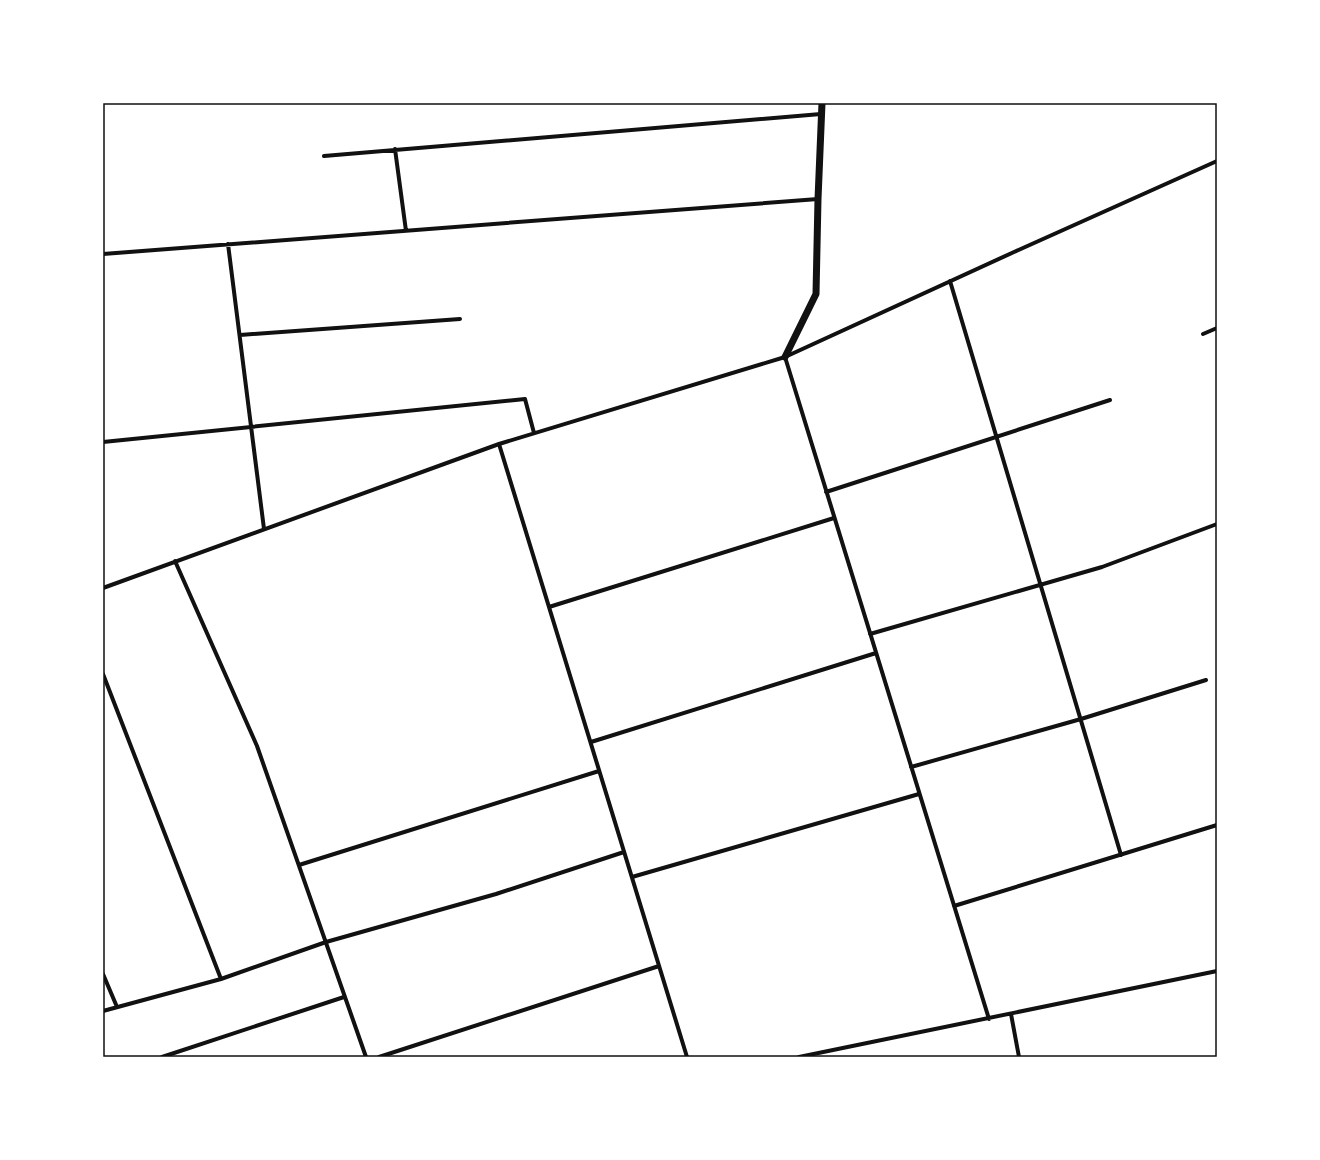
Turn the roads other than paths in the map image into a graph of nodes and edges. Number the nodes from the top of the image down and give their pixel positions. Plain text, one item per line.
1 (822, 103) edge
2 (821, 114) junction
3 (395, 150) junction
4 (324, 156) dead end
5 (1217, 161) edge
6 (818, 199) junction
7 (406, 230) junction
8 (228, 244) junction
9 (103, 254) edge
10 (950, 281) junction
11 (460, 319) dead end
12 (1217, 328) edge
13 (1203, 334) dead end
14 (240, 335) junction
15 (785, 357) junction
16 (1110, 400) dead end
17 (251, 427) junction
18 (534, 433) junction
19 (997, 438) junction
20 (103, 442) edge
21 (499, 444) junction
22 (826, 492) junction
23 (834, 518) junction
24 (1217, 524) edge
25 (264, 529) junction
26 (175, 562) junction
27 (1041, 585) junction
28 (103, 588) edge
29 (549, 607) junction
30 (870, 634) junction
31 (876, 653) junction
32 (103, 674) edge
33 (1206, 680) dead end
34 (1081, 719) junction
35 (591, 742) junction
36 (911, 768) junction
37 (599, 771) junction
38 (919, 794) junction
39 (1217, 825) edge
40 (624, 852) junction
41 (1122, 855) junction
42 (299, 865) junction
43 (632, 877) junction
44 (954, 906) junction
45 (326, 942) junction
46 (659, 966) junction
47 (1217, 971) edge
48 (103, 974) edge
49 (221, 979) junction
50 (344, 997) junction
51 (116, 1008) junction
52 (103, 1012) edge
53 (1011, 1014) junction
54 (989, 1019) junction
55 (162, 1057) edge
56 (366, 1057) edge
57 (379, 1057) edge
58 (687, 1057) edge
59 (799, 1057) edge
60 (1019, 1057) edge

1 - 2 street
2 - 3 street
2 - 6 street
3 - 4 street
3 - 7 street
5 - 10 street
6 - 7 street
6 - 15 street
7 - 8 street
8 - 9 street
8 - 14 street
10 - 15 street
10 - 19 street
11 - 14 street
12 - 13 street
14 - 17 street
15 - 18 street
15 - 22 street
16 - 19 street
17 - 18 street
17 - 20 street
17 - 25 street
18 - 21 street
19 - 22 street
19 - 27 street
21 - 25 street
21 - 29 street
22 - 23 street
23 - 29 street
23 - 30 street
24 - 27 street
25 - 26 street
26 - 28 street
26 - 42 street
27 - 30 street
27 - 34 street
29 - 35 street
30 - 31 street
31 - 35 street
31 - 36 street
32 - 49 street
33 - 34 street
34 - 36 street
34 - 41 street
35 - 37 street
36 - 38 street
37 - 40 street
37 - 42 street
38 - 43 street
38 - 44 street
39 - 41 street
40 - 43 street
40 - 45 street
41 - 44 street
42 - 45 street
43 - 46 street
44 - 54 street
45 - 49 street
45 - 50 street
46 - 57 street
46 - 58 street
47 - 53 street
48 - 51 street
49 - 51 street
50 - 55 street
50 - 56 street
51 - 52 street
53 - 54 street
53 - 60 street
54 - 59 street

